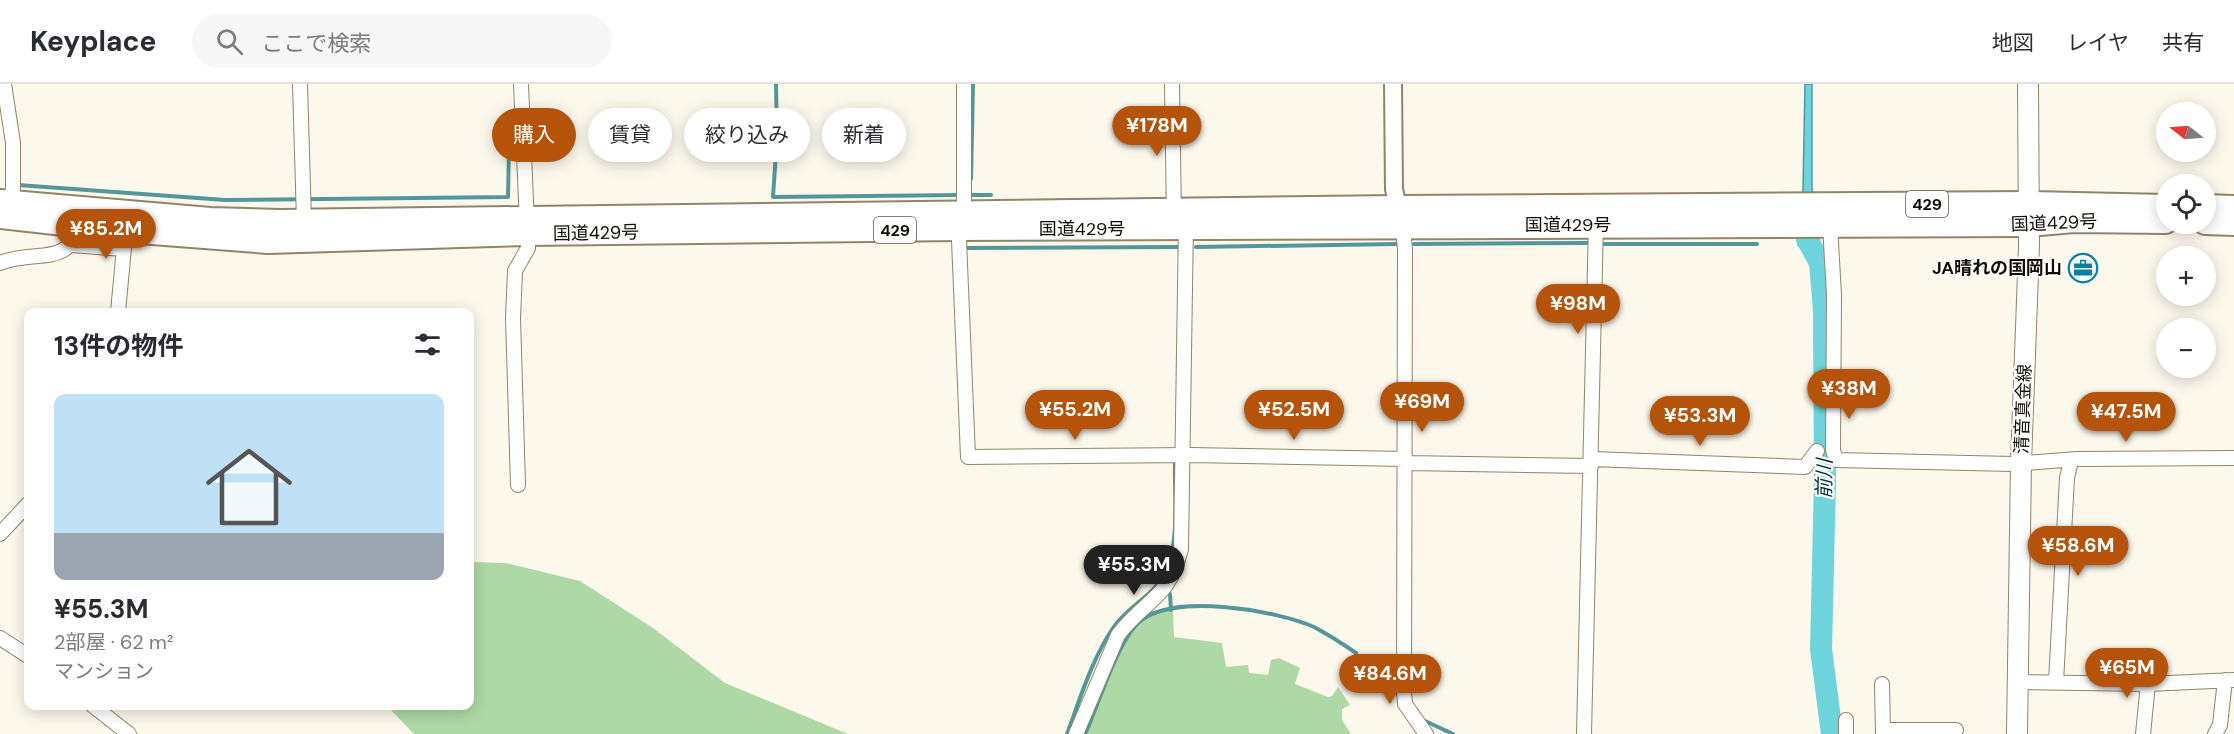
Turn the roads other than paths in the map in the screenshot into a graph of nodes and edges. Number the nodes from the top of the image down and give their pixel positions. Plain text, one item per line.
1 (4, 84) edge
2 (300, 84) edge
3 (521, 84) edge
4 (964, 84) edge
5 (1172, 84) edge
6 (1393, 84) edge
7 (2028, 84) edge
8 (1, 207) edge
9 (304, 207) junction
10 (2156, 207) edge
11 (2216, 207) edge
12 (2234, 207) edge
13 (963, 208) junction
14 (2029, 214) junction
15 (1597, 216) junction
16 (1401, 217) junction
17 (1827, 218) junction
18 (1180, 220) junction
19 (2156, 222) edge
20 (2216, 223) edge
21 (2234, 224) edge
22 (527, 226) junction
23 (81, 227) junction
24 (126, 231) junction
25 (0, 263) edge
26 (118, 308) edge
27 (1816, 451) dead end
28 (1183, 456) junction
29 (2234, 458) edge
30 (1406, 461) junction
31 (2071, 461) junction
32 (1591, 463) junction
33 (2021, 463) junction
34 (518, 485) dead end
35 (24, 508) edge
36 (0, 534) edge
37 (0, 638) edge
38 (24, 653) edge
39 (2230, 680) edge
40 (2020, 682) junction
41 (2056, 682) junction
42 (1882, 684) dead end
43 (2148, 684) junction
44 (98, 710) edge
45 (1845, 720) dead end
46 (1956, 730) dead end
47 (1883, 732) edge
48 (129, 734) edge
49 (1076, 734) edge
50 (1426, 734) edge
51 (1584, 734) edge
52 (1846, 734) edge
53 (2017, 734) edge
54 (2143, 734) edge
55 (2215, 734) edge

1 - 8 street
2 - 9 street
3 - 22 street
4 - 13 street
5 - 18 street
6 - 16 street
7 - 14 main road, 清音真金線
8 - 23 highway, 国道429号 / 429
9 - 22 highway, 国道429号 / 429
9 - 24 highway, 国道429号 / 429
10 - 14 highway, 国道429号 / 429
11 - 12 highway
13 - 18 highway, 国道429号 / 429
13 - 22 highway, 国道429号 / 429
13 - 28 street
14 - 17 highway, 国道429号 / 429
14 - 19 highway, 国道429号 / 429
14 - 33 main road, 清音真金線
15 - 16 highway, 国道429号 / 429
15 - 17 highway, 国道429号 / 429
15 - 32 street
16 - 18 highway, 国道429号 / 429
16 - 30 street
17 - 33 street
18 - 28 street
20 - 21 highway
22 - 24 highway, 国道429号 / 429
22 - 34 street
23 - 24 highway, 国道429号 / 429
23 - 25 street
24 - 26 street
27 - 32 street
28 - 30 street
28 - 49 street
29 - 31 street
30 - 32 street
30 - 50 street
31 - 33 street
31 - 41 street
32 - 51 street
33 - 40 main road, 清音真金線
35 - 36 street
37 - 38 street
39 - 43 street
39 - 55 street
40 - 41 street
40 - 53 main road, 清音真金線
41 - 43 street
42 - 47 street
43 - 54 street
44 - 48 street
45 - 52 street
46 - 47 street

